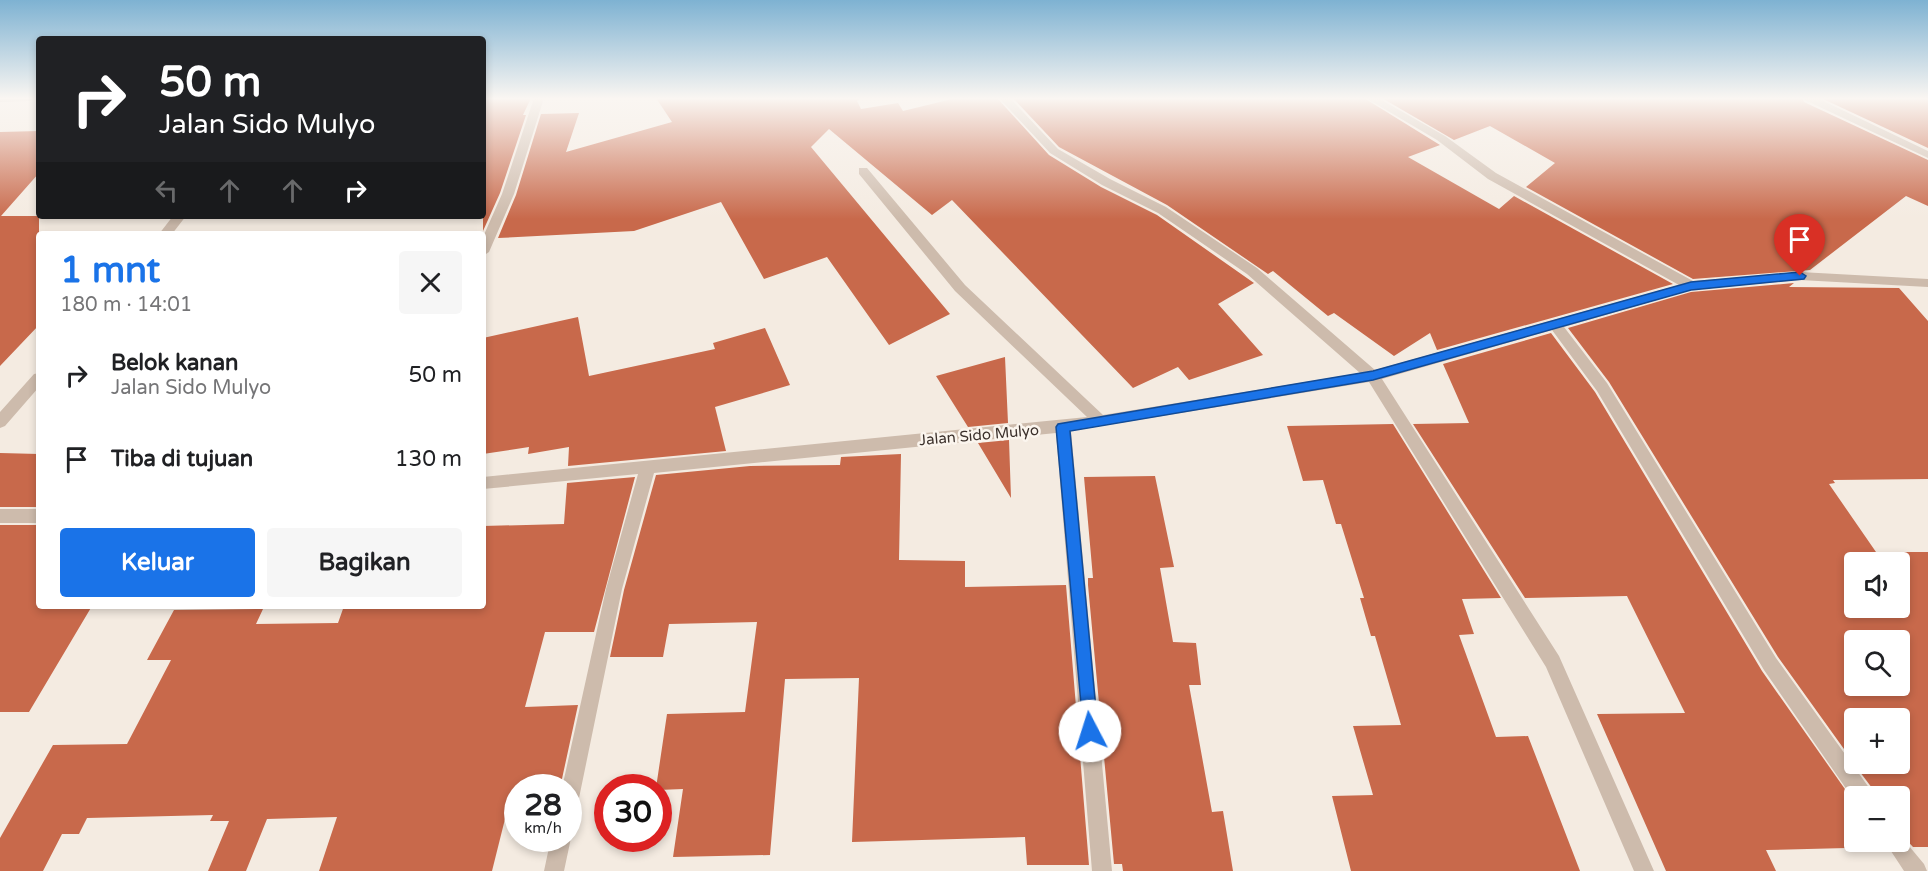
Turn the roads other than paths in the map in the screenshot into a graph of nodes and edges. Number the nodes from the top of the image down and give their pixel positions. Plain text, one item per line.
1 (526, 139) edge
2 (1042, 139) edge
3 (1442, 139) edge
4 (1894, 139) edge
5 (1928, 155) edge
6 (863, 171) dead end
7 (178, 219) edge
8 (168, 231) edge
9 (486, 245) edge
10 (1928, 283) edge
11 (1691, 286) junction
12 (1556, 326) junction
13 (1373, 376) junction
14 (36, 381) edge
15 (1100, 421) junction
16 (0, 422) edge
17 (1063, 427) junction
18 (648, 466) junction
19 (486, 483) edge
20 (0, 516) edge
21 (36, 516) edge
22 (574, 774) edge
23 (1856, 786) edge
24 (558, 852) edge
25 (1903, 852) edge
26 (554, 871) edge
27 (1102, 871) edge
28 (1644, 871) edge
29 (1917, 871) edge

1 - 9 street
2 - 13 street
3 - 11 street
4 - 5 street
6 - 15 street
7 - 8 street
10 - 11 street, Jalan Sido Mulyo
11 - 12 street, Jalan Sido Mulyo
12 - 13 street, Jalan Sido Mulyo
12 - 23 street
13 - 15 street, Jalan Sido Mulyo
13 - 28 street
14 - 16 street
15 - 17 street, Jalan Sido Mulyo
17 - 18 street, Jalan Sido Mulyo
17 - 27 street
18 - 19 street, Jalan Sido Mulyo
18 - 22 street
20 - 21 street
24 - 26 street
25 - 29 street

